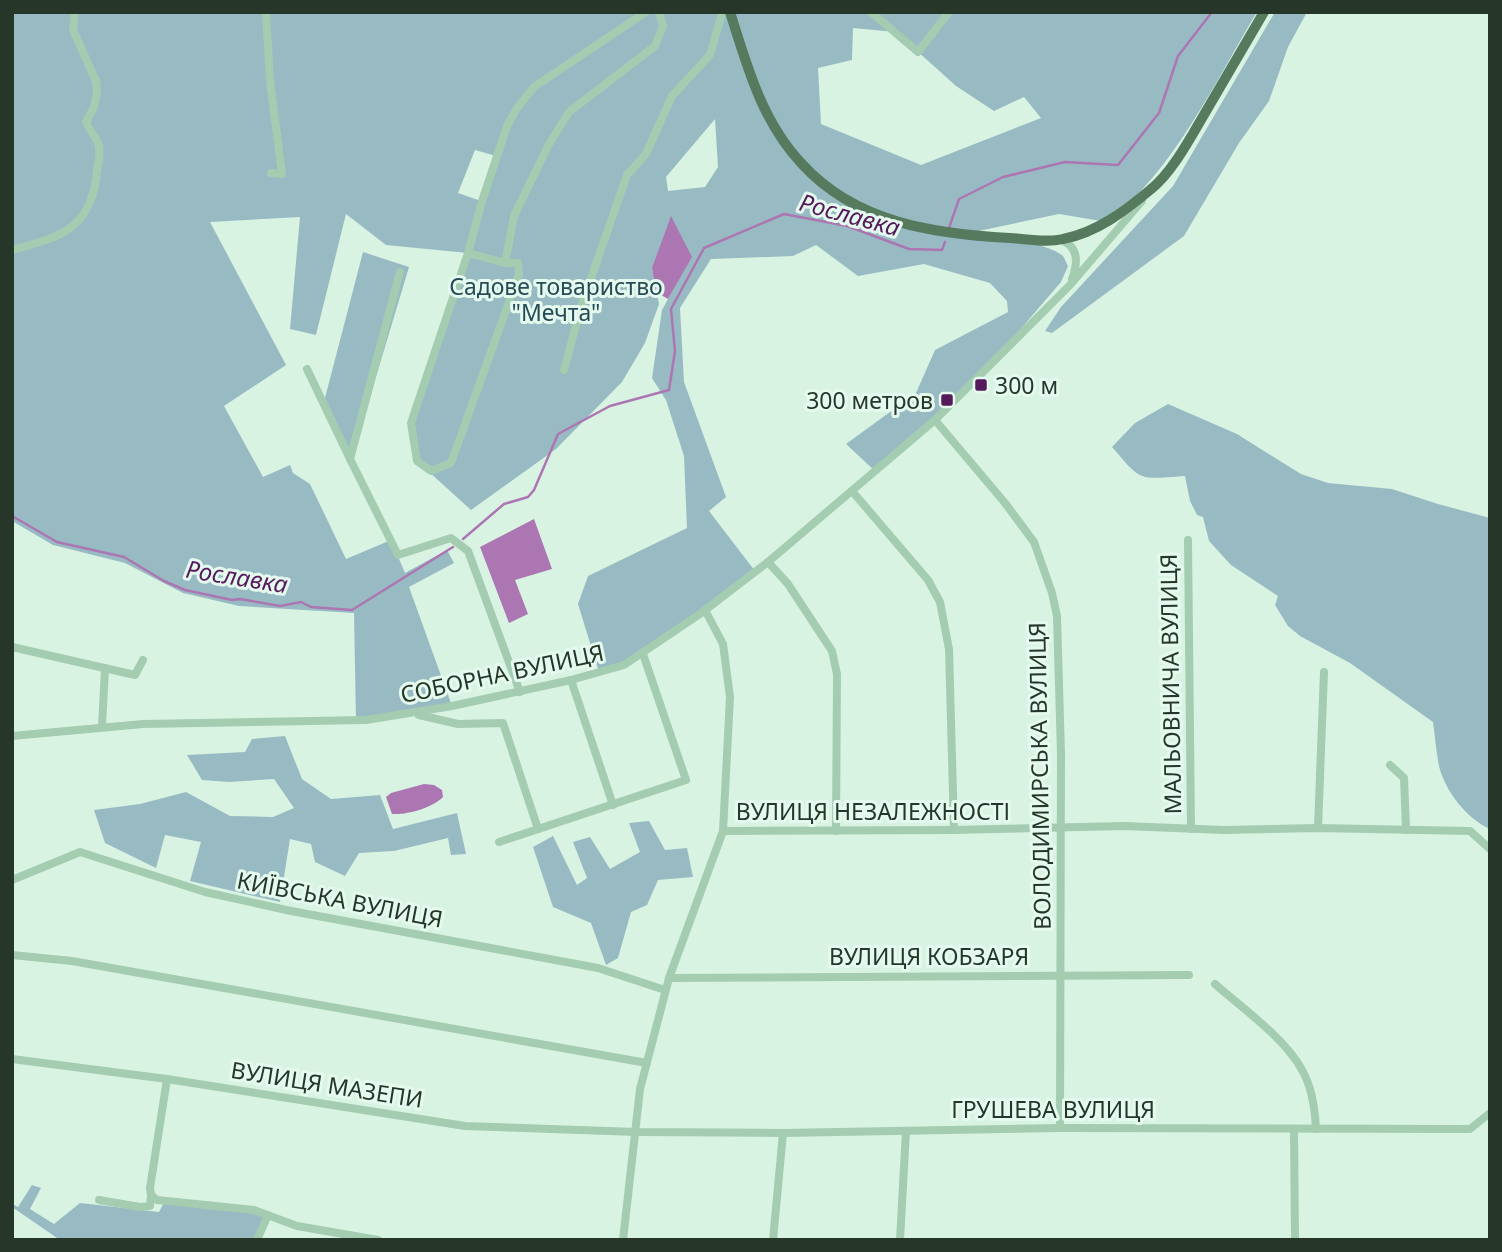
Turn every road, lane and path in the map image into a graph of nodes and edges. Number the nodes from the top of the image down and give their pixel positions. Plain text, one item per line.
1 (75, 12) edge
2 (266, 12) edge
3 (646, 12) edge
4 (659, 12) edge
5 (713, 12) edge
6 (871, 12) edge
7 (949, 12) edge
8 (1264, 12) edge
9 (727, 14) edge
10 (271, 173) dead end
11 (1152, 189) junction
12 (1061, 240) junction
13 (12, 250) edge
14 (468, 253) junction
15 (505, 263) junction
16 (400, 272) dead end
17 (1070, 285) junction
18 (307, 369) dead end
19 (564, 370) dead end
20 (935, 420) junction
21 (351, 459) junction
22 (852, 491) junction
23 (1188, 540) dead end
24 (768, 562) junction
25 (705, 610) junction
26 (12, 647) edge
27 (643, 654) junction
28 (143, 660) dead end
29 (105, 668) junction
30 (1324, 672) dead end
31 (571, 680) junction
32 (520, 692) junction
33 (413, 713) junction
34 (102, 727) junction
35 (12, 736) edge
36 (1390, 765) dead end
37 (612, 804) junction
38 (1060, 828) junction
39 (1191, 828) junction
40 (1318, 828) junction
41 (538, 829) junction
42 (954, 830) junction
43 (1406, 830) junction
44 (723, 831) junction
45 (836, 831) junction
46 (499, 842) dead end
47 (1490, 849) edge
48 (12, 880) edge
49 (12, 955) edge
50 (1062, 975) junction
51 (1189, 975) dead end
52 (669, 978) junction
53 (1215, 984) dead end
54 (665, 990) junction
55 (12, 1059) edge
56 (647, 1063) junction
57 (167, 1079) junction
58 (1490, 1113) edge
59 (1060, 1128) junction
60 (1294, 1129) junction
61 (1316, 1129) junction
62 (906, 1131) junction
63 (637, 1132) junction
64 (783, 1133) junction
65 (151, 1195) junction
66 (99, 1200) dead end
67 (268, 1215) junction
68 (257, 1240) edge
69 (378, 1240) edge
70 (624, 1240) edge
71 (773, 1240) edge
72 (900, 1240) edge
73 (1295, 1240) edge

1 - 13 street
2 - 10 street
3 - 14 street
4 - 15 street
5 - 9 street
6 - 7 street
8 - 11 main road
9 - 12 main road
9 - 19 street
11 - 12 main road
11 - 17 street, СОБОРНА ВУЛИЦЯ
12 - 17 street
14 - 15 street
14 - 15 street
16 - 21 street
17 - 20 street, СОБОРНА ВУЛИЦЯ
18 - 21 street
20 - 22 street, СОБОРНА ВУЛИЦЯ
20 - 38 street, ВОЛОДИМИРСЬКА ВУЛИЦЯ
21 - 32 street
22 - 24 street, СОБОРНА ВУЛИЦЯ
22 - 42 street
23 - 39 street, МАЛЬОВНИЧА ВУЛИЦЯ
24 - 25 street, СОБОРНА ВУЛИЦЯ
24 - 45 street
25 - 27 street, СОБОРНА ВУЛИЦЯ
25 - 44 street
26 - 29 street
27 - 31 street, СОБОРНА ВУЛИЦЯ
27 - 37 street
28 - 29 street
29 - 34 street
30 - 40 street
31 - 32 street, СОБОРНА ВУЛИЦЯ
31 - 37 street
32 - 33 street, СОБОРНА ВУЛИЦЯ
33 - 34 street, СОБОРНА ВУЛИЦЯ
33 - 41 street
34 - 35 street, СОБОРНА ВУЛИЦЯ
36 - 43 street
37 - 41 street
38 - 39 street, ВУЛИЦЯ НЕЗАЛЕЖНОСТІ
38 - 42 street, ВУЛИЦЯ НЕЗАЛЕЖНОСТІ
38 - 50 street, ВОЛОДИМИРСЬКА ВУЛИЦЯ
39 - 40 street, ВУЛИЦЯ НЕЗАЛЕЖНОСТІ
40 - 43 street, ВУЛИЦЯ НЕЗАЛЕЖНОСТІ
41 - 46 street
42 - 45 street, ВУЛИЦЯ НЕЗАЛЕЖНОСТІ
43 - 47 street, ВУЛИЦЯ НЕЗАЛЕЖНОСТІ
44 - 45 street, ВУЛИЦЯ НЕЗАЛЕЖНОСТІ
44 - 52 street
48 - 54 street, КИЇВСЬКА ВУЛИЦЯ
49 - 56 street
50 - 51 street, ВУЛИЦЯ КОБЗАРЯ
50 - 52 street, ВУЛИЦЯ КОБЗАРЯ
50 - 59 street, ВОЛОДИМИРСЬКА ВУЛИЦЯ
52 - 54 street
53 - 61 street
54 - 56 street
55 - 57 street, ВУЛИЦЯ МАЗЕПИ
56 - 63 street
57 - 63 street, ВУЛИЦЯ МАЗЕПИ
57 - 65 street
58 - 61 street, ГРУШЕВА ВУЛИЦЯ
59 - 60 street, ГРУШЕВА ВУЛИЦЯ
59 - 62 street, ГРУШЕВА ВУЛИЦЯ
60 - 61 street, ГРУШЕВА ВУЛИЦЯ
60 - 73 street
62 - 64 street, ГРУШЕВА ВУЛИЦЯ
62 - 72 street
63 - 64 street, ГРУШЕВА ВУЛИЦЯ
63 - 70 street
64 - 71 street
65 - 66 street
65 - 67 street
67 - 68 street
67 - 69 street

